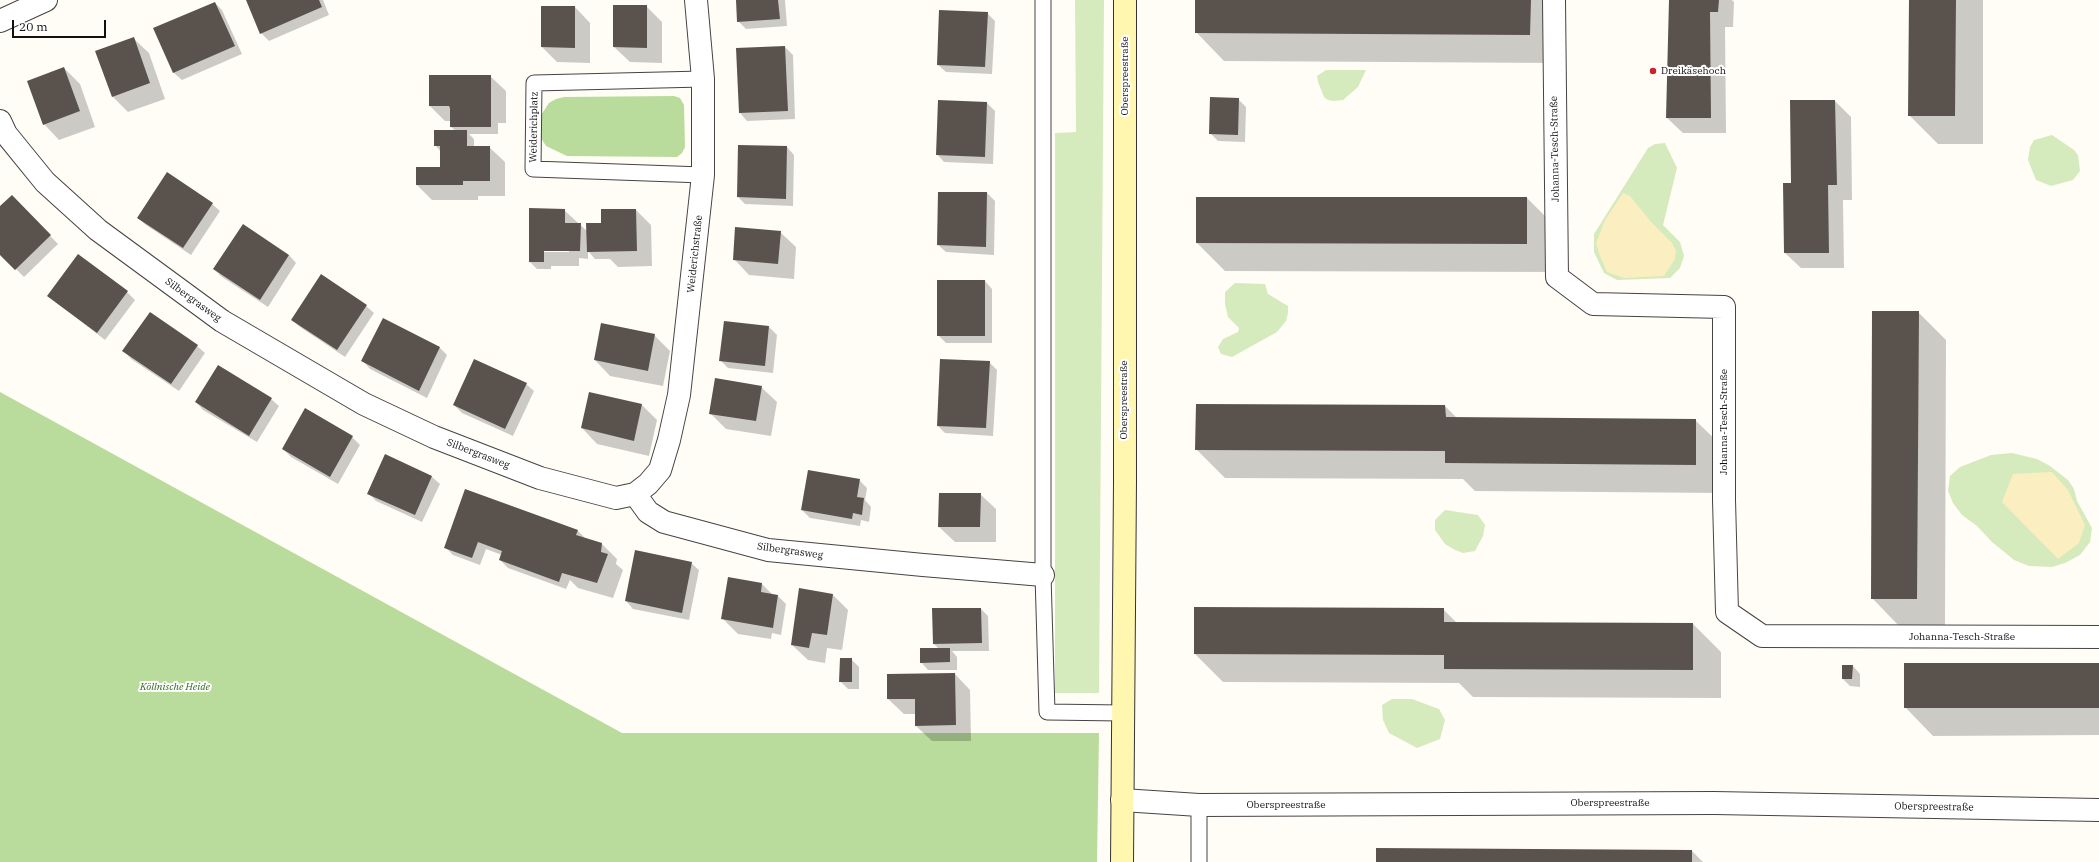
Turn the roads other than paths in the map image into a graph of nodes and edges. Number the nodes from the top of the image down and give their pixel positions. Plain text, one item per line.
1 (46, 0) edge
2 (696, 0) edge
3 (1043, 0) edge
4 (1125, 0) edge
5 (1554, 0) edge
6 (0, 20) edge
7 (703, 79) junction
8 (0, 121) edge
9 (704, 175) junction
10 (635, 494) junction
11 (1043, 575) junction
12 (2099, 637) edge
13 (1122, 713) junction
14 (1122, 800) junction
15 (1199, 806) junction
16 (2099, 810) edge
17 (1122, 862) edge
18 (1199, 862) edge

1 - 6 street
2 - 7 street, Weiderichstraße
3 - 11 lane
4 - 13 main road, Oberspreestraße
5 - 12 street, Johanna-Tesch-Straße
7 - 9 street, Weiderichstraße
7 - 9 lane, Weiderichplatz
8 - 10 street, Silbergrasweg
9 - 10 street, Weiderichstraße
10 - 11 street, Silbergrasweg
11 - 13 lane
13 - 14 main road, Oberspreestraße
14 - 15 street, Oberspreestraße
14 - 17 main road, Oberspreestraße
15 - 16 street, Oberspreestraße
15 - 18 lane

